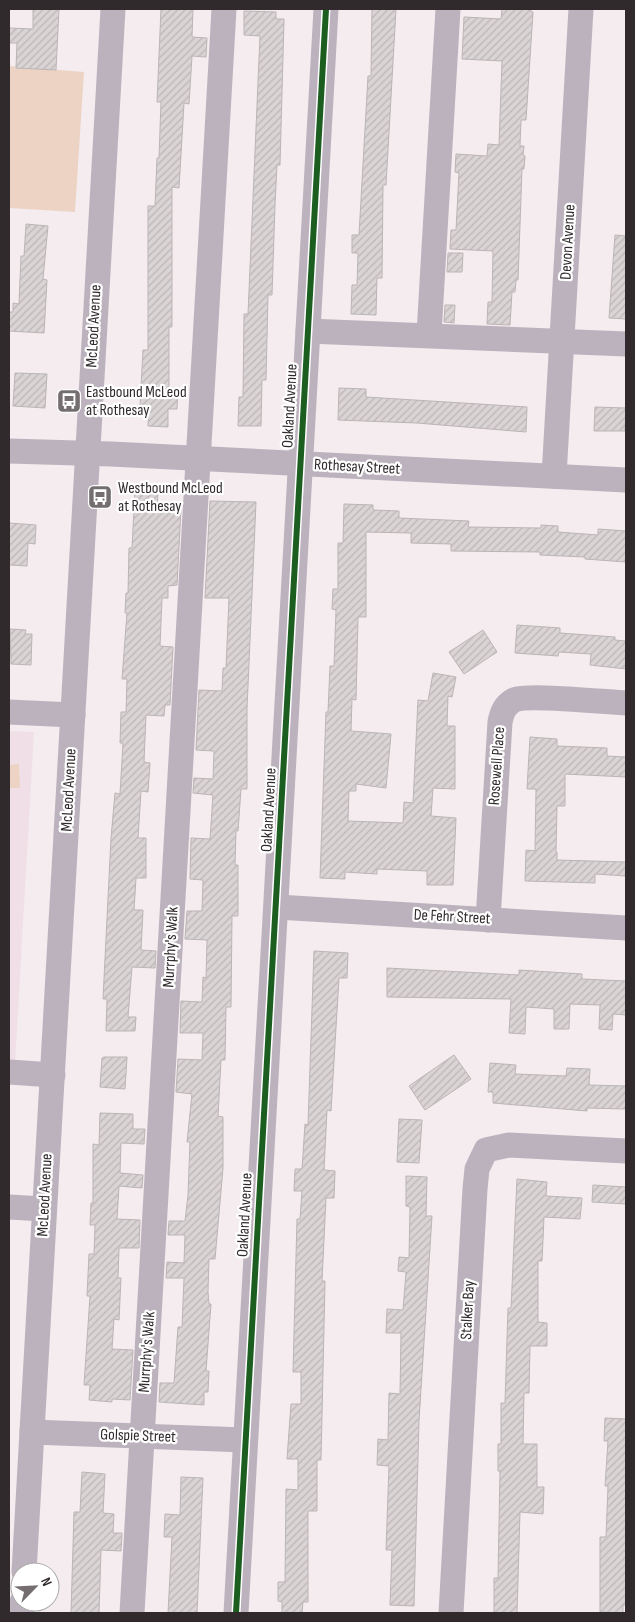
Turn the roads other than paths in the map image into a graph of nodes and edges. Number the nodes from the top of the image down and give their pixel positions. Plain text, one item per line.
1 (112, 9) edge
2 (224, 9) edge
3 (326, 9) edge
4 (448, 9) edge
5 (580, 9) edge
6 (308, 331) junction
7 (429, 334) junction
8 (563, 340) junction
9 (626, 344) edge
10 (9, 451) edge
11 (88, 453) junction
12 (199, 458) junction
13 (301, 464) junction
14 (554, 476) junction
15 (626, 480) edge
16 (626, 703) edge
17 (9, 712) edge
18 (73, 715) junction
19 (277, 907) junction
20 (488, 920) junction
21 (626, 928) edge
22 (9, 1072) edge
23 (53, 1075) junction
24 (626, 1151) edge
25 (9, 1207) edge
26 (44, 1209) junction
27 (32, 1432) junction
28 (142, 1436) junction
29 (245, 1440) junction
30 (20, 1456) edge
31 (24, 1562) edge
32 (132, 1613) edge
33 (236, 1613) edge
34 (451, 1613) edge

1 - 11 street, McLeod Avenue
2 - 12 street, Murrphy's Walk
3 - 6 street, Oakland Avenue
4 - 7 street
5 - 8 street, Devon Avenue
6 - 7 street
6 - 13 street, Oakland Avenue
7 - 8 street
8 - 9 street
8 - 14 street, Devon Avenue
10 - 11 street, Rothesay Street
11 - 12 street, Rothesay Street
11 - 18 street, McLeod Avenue
12 - 13 street, Rothesay Street
12 - 28 street, Murrphy's Walk
13 - 14 street, Rothesay Street
13 - 19 street, Oakland Avenue
14 - 15 street, Rothesay Street
16 - 20 street, Rosewell Place
17 - 18 street
18 - 23 street, McLeod Avenue
19 - 20 street, De Fehr Street
19 - 29 street, Oakland Avenue
20 - 21 street, De Fehr Street
22 - 23 street
23 - 26 street, McLeod Avenue
24 - 34 street, Stalker Bay
25 - 26 street
26 - 27 street, McLeod Avenue
27 - 28 street, Golspie Street
27 - 30 street, McLeod Avenue
28 - 29 street, Golspie Street
28 - 32 street, Murrphy's Walk
29 - 33 street, Oakland Avenue
30 - 31 street, McLeod Avenue

